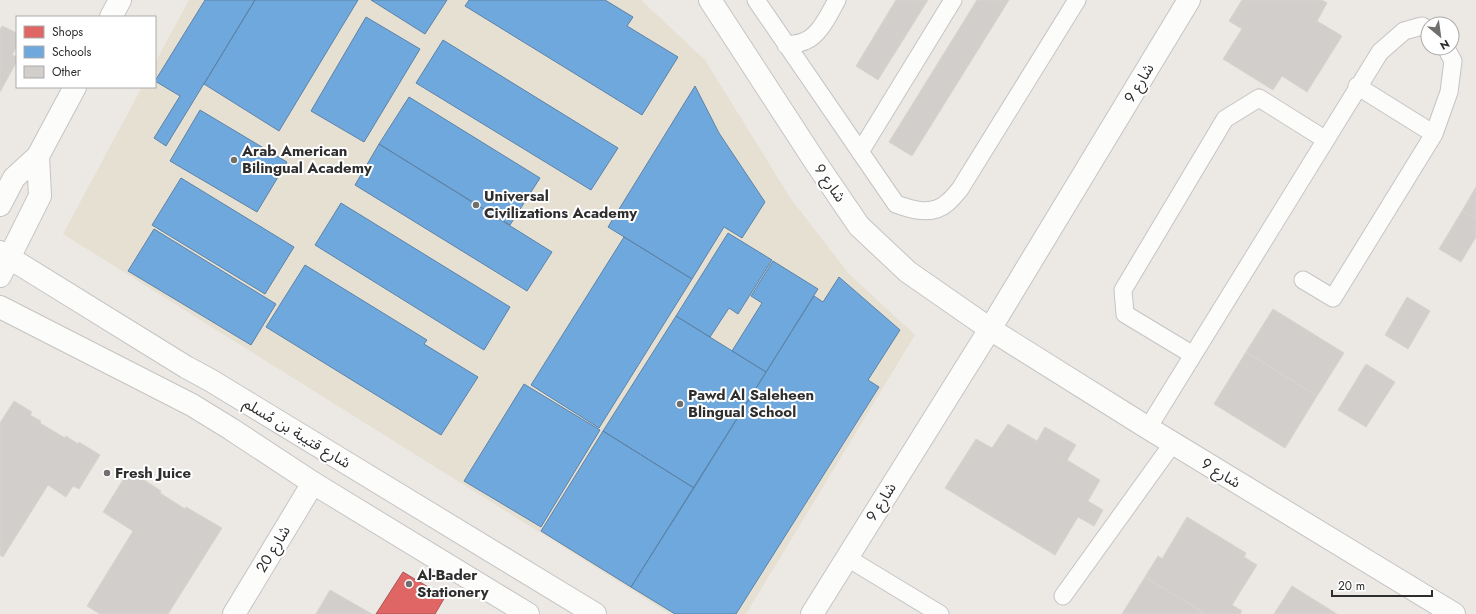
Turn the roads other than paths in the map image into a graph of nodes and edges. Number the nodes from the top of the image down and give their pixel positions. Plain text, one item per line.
1 (120, 0) edge
2 (710, 0) edge
3 (756, 0) edge
4 (837, 0) edge
5 (953, 0) edge
6 (1077, 0) edge
7 (1189, 0) edge
8 (112, 16) edge
9 (1420, 27) edge
10 (786, 45) junction
11 (1450, 56) edge
12 (1357, 86) junction
13 (74, 88) edge
14 (1434, 134) junction
15 (1326, 140) junction
16 (860, 152) junction
17 (38, 156) junction
18 (0, 205) edge
19 (3, 262) edge
20 (1303, 280) dead end
21 (0, 307) edge
22 (990, 329) junction
23 (1192, 355) junction
24 (1148, 428) junction
25 (1173, 443) junction
26 (313, 483) junction
27 (846, 557) junction
28 (1063, 596) dead end
29 (234, 614) edge
30 (528, 614) edge
31 (595, 614) edge
32 (812, 614) edge
33 (940, 614) edge
34 (1454, 614) edge

1 - 8 street
2 - 22 street, شارع 9
3 - 10 lane
4 - 10 lane
5 - 16 lane
6 - 16 lane
7 - 22 street, شارع 9
9 - 12 lane
10 - 16 lane
11 - 14 lane
12 - 14 lane
12 - 15 lane
13 - 17 street
14 - 20 lane
15 - 23 lane
15 - 23 lane
17 - 18 street
17 - 19 street
19 - 31 street, شارع قتيبة بن مُسلم
21 - 26 street, شارع قتيبة بن مُسلم
22 - 24 street, شارع 9
22 - 27 street, شارع 9
23 - 24 lane
24 - 25 street, شارع 9
25 - 28 lane
25 - 34 street, شارع 9
26 - 29 street, شارع 20
26 - 30 street, شارع قتيبة بن مُسلم
27 - 32 street, شارع 9
27 - 33 lane

